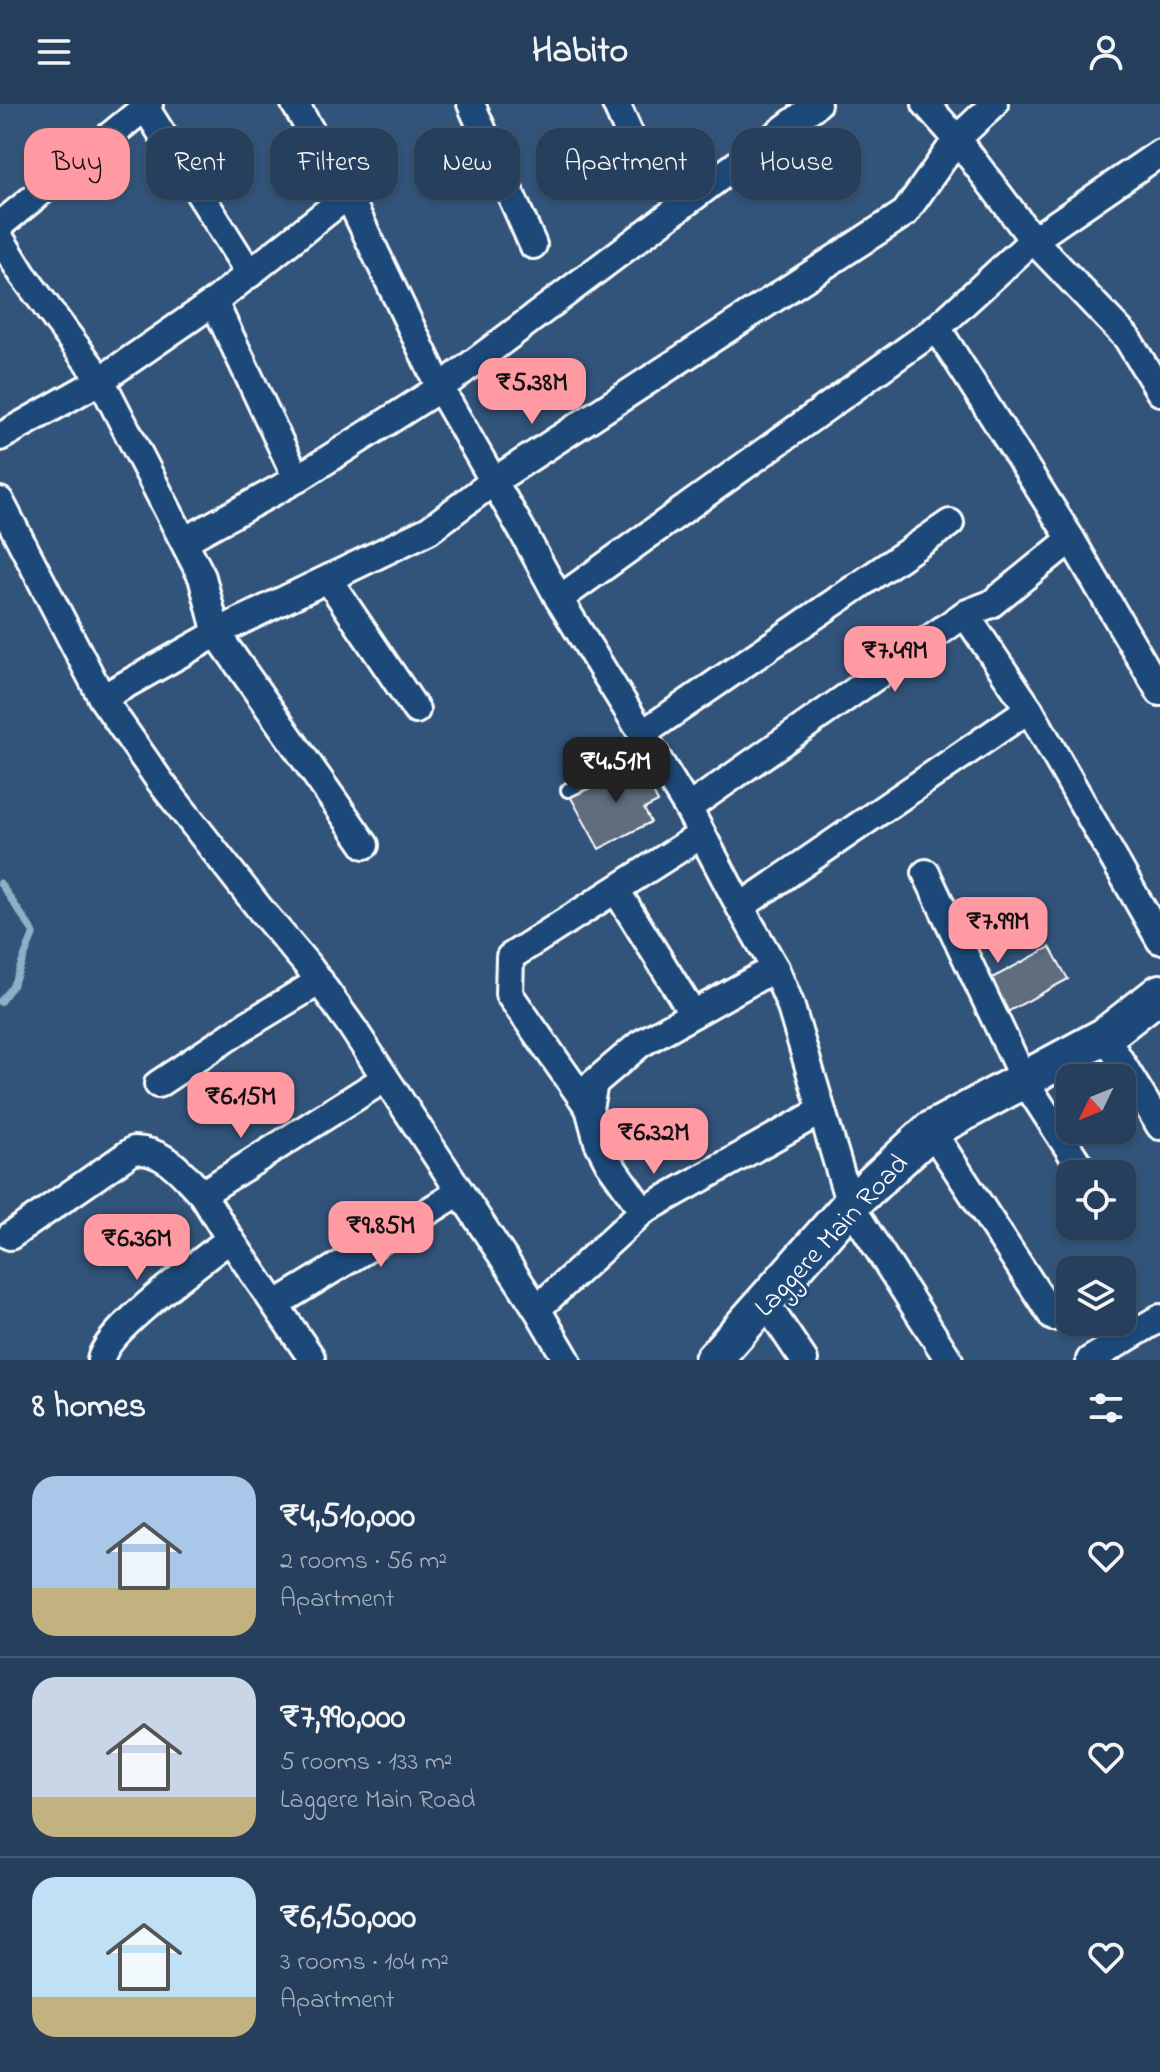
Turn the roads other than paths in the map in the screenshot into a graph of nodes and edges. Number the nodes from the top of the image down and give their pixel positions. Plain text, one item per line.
1 (295, 104) edge
2 (471, 104) edge
3 (616, 104) edge
4 (817, 104) edge
5 (926, 104) edge
6 (994, 104) edge
7 (147, 106) edge
8 (309, 128) edge
9 (627, 128) edge
10 (957, 139) junction
11 (1160, 153) edge
12 (342, 200) edge
13 (350, 200) edge
14 (0, 225) edge
15 (0, 238) edge
16 (1033, 240) junction
17 (533, 245) dead end
18 (250, 274) junction
19 (214, 302) junction
20 (937, 328) junction
21 (101, 380) junction
22 (440, 388) junction
23 (1160, 392) edge
24 (0, 437) edge
25 (297, 479) junction
26 (494, 481) junction
27 (3, 514) edge
28 (950, 523) dead end
29 (1071, 539) junction
30 (184, 541) junction
31 (328, 579) junction
32 (559, 599) junction
33 (965, 614) junction
34 (217, 634) junction
35 (1160, 692) edge
36 (102, 698) junction
37 (1029, 709) junction
38 (416, 710) dead end
39 (647, 742) junction
40 (568, 790) dead end
41 (688, 808) junction
42 (701, 835) junction
43 (365, 845) dead end
44 (926, 873) dead end
45 (616, 890) junction
46 (740, 907) junction
47 (1160, 940) edge
48 (775, 968) junction
49 (320, 981) junction
50 (1160, 993) edge
51 (693, 1014) junction
52 (1105, 1036) junction
53 (384, 1079) junction
54 (1024, 1080) junction
55 (158, 1084) dead end
56 (589, 1108) junction
57 (821, 1111) junction
58 (1160, 1126) edge
59 (931, 1130) junction
60 (1076, 1160) edge
61 (460, 1192) junction
62 (202, 1194) junction
63 (850, 1205) junction
64 (643, 1211) junction
65 (10, 1236) dead end
66 (230, 1239) junction
67 (765, 1302) junction
68 (276, 1304) junction
69 (537, 1309) junction
70 (1053, 1317) dead end
71 (1160, 1318) edge
72 (311, 1359) edge
73 (101, 1360) edge
74 (567, 1360) edge
75 (713, 1360) edge
76 (804, 1360) edge
77 (949, 1360) edge
78 (1090, 1360) edge

1 - 8 street
2 - 17 street
3 - 9 street
4 - 22 street
5 - 10 street
6 - 10 street
7 - 14 street
7 - 18 street
10 - 16 street
10 - 26 street
11 - 16 street
12 - 18 street
13 - 22 street
15 - 21 street
16 - 20 street
16 - 23 street
18 - 19 street
19 - 21 street
19 - 25 street
20 - 29 street
20 - 32 street
21 - 24 street
21 - 30 street
22 - 25 street
22 - 26 street
25 - 30 street
26 - 31 street
26 - 32 street
27 - 36 street
28 - 39 street
29 - 33 street
29 - 35 street
30 - 34 street
31 - 34 street
31 - 38 street
32 - 39 street
33 - 37 street
33 - 41 street
34 - 36 street
34 - 43 street
36 - 49 street
37 - 46 street
37 - 47 street
39 - 40 lane
39 - 41 street
41 - 42 street
42 - 45 street
42 - 46 street
44 - 54 street
45 - 51 street
45 - 56 street
46 - 48 street
48 - 51 street
48 - 57 street
49 - 53 street
49 - 55 street
50 - 52 street, Laggere Main Road
51 - 56 street
52 - 54 street, Laggere Main Road
52 - 58 street
53 - 61 street
53 - 62 street
54 - 59 street, Laggere Main Road
54 - 60 street
56 - 64 street
57 - 63 street
57 - 64 street
59 - 63 street, Laggere Main Road
59 - 70 street
61 - 68 street
61 - 69 street
62 - 65 street
62 - 66 street
63 - 67 street, Laggere Main Road
63 - 77 street
64 - 69 street
66 - 68 street
66 - 73 street
67 - 75 street, Laggere Main Road
67 - 76 street
68 - 72 street
69 - 74 street
71 - 78 street

